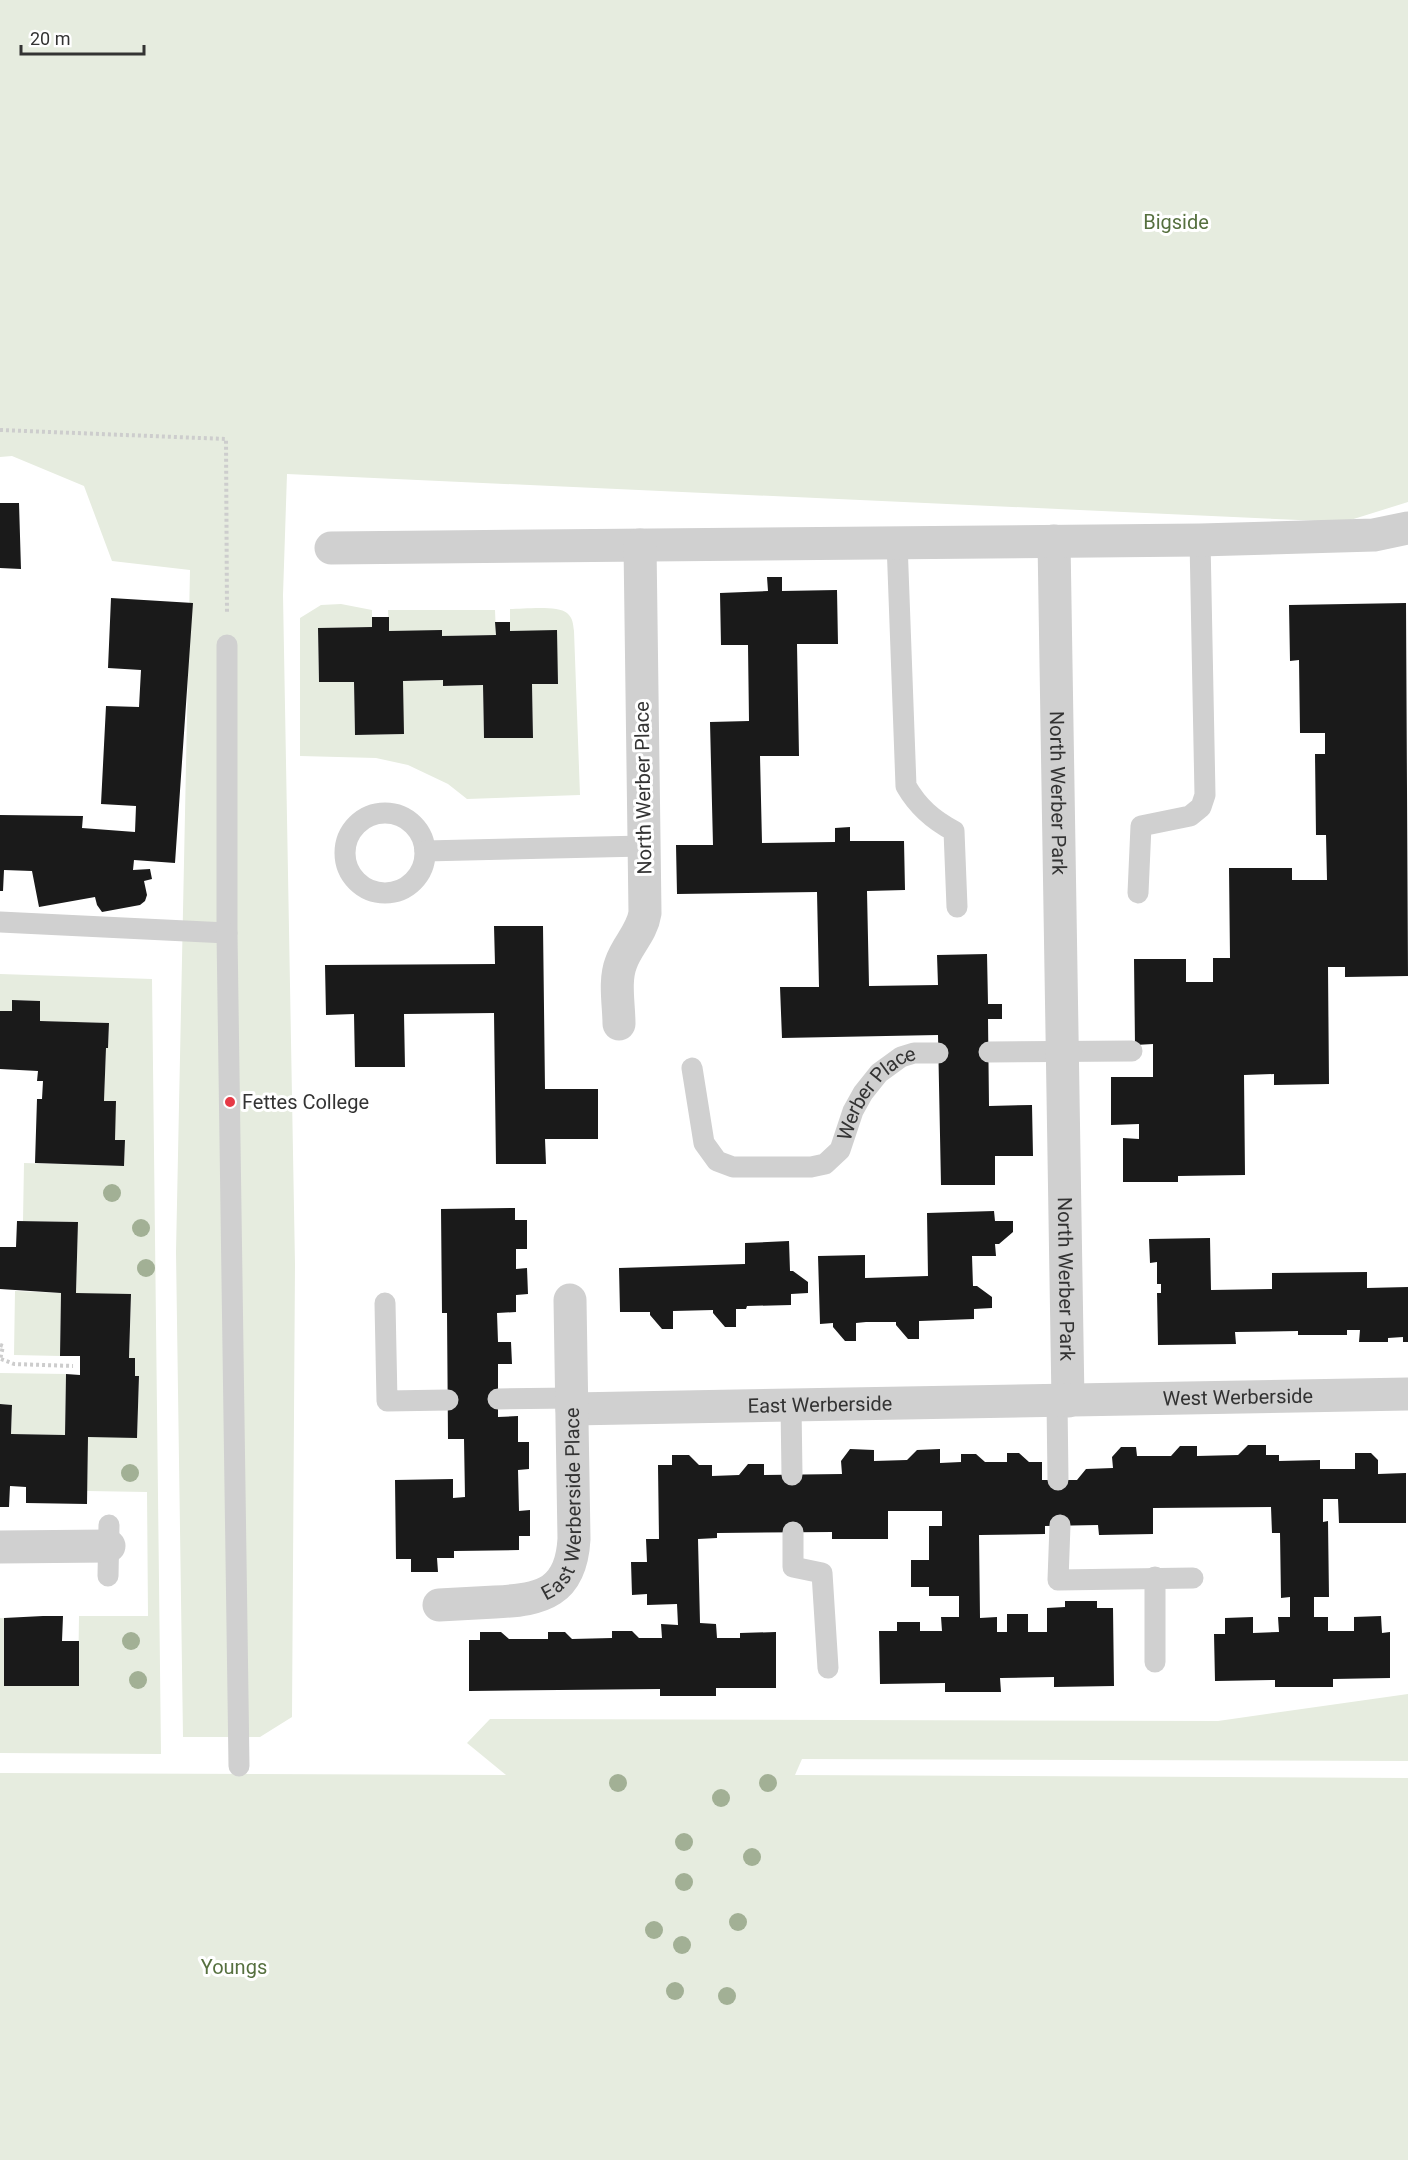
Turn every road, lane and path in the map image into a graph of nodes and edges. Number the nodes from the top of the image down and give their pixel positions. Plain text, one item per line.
1 (0, 430) edge
2 (1408, 528) edge
3 (1200, 540) junction
4 (1054, 541) junction
5 (897, 542) junction
6 (640, 545) junction
7 (331, 548) dead end
8 (227, 645) joint
9 (644, 846) junction
10 (425, 851) dead end
11 (1138, 893) dead end
12 (957, 907) dead end
13 (0, 922) edge
14 (227, 933) junction
15 (619, 1024) dead end
16 (1063, 1051) junction
17 (1132, 1051) dead end
18 (988, 1052) dead end
19 (938, 1053) dead end
20 (692, 1068) dead end
21 (570, 1300) dead end
22 (385, 1303) dead end
23 (0, 1345) edge
24 (1, 1360) edge
25 (73, 1365) dead end
26 (1408, 1394) edge
27 (498, 1399) dead end
28 (448, 1400) dead end
29 (1063, 1401) junction
30 (572, 1403) junction
31 (791, 1405) junction
32 (792, 1475) dead end
33 (1058, 1480) dead end
34 (1060, 1525) dead end
35 (793, 1532) dead end
36 (0, 1547) edge
37 (109, 1549) dead end
38 (1155, 1577) junction
39 (1194, 1578) dead end
40 (439, 1605) dead end
41 (1155, 1662) dead end
42 (828, 1668) dead end
43 (239, 1766) dead end

1 - 8 path
2 - 3 street
3 - 4 street
3 - 11 lane
4 - 5 street
4 - 16 street, North Werber Park
5 - 6 street
5 - 12 lane
6 - 7 street
6 - 9 street, North Werber Place
8 - 14 lane
9 - 10 lane
9 - 15 street, North Werber Place
13 - 14 lane
14 - 43 lane
16 - 17 lane
16 - 18 lane
16 - 29 street, North Werber Park
19 - 20 lane, Werber Place
21 - 30 street, East Werberside Place
22 - 28 lane
23 - 24 path
24 - 25 path
26 - 29 street, West Werberside
27 - 30 lane
29 - 31 street, East Werberside
29 - 33 lane
30 - 31 street, East Werberside
30 - 40 street, East Werberside Place
31 - 32 lane
34 - 38 lane
35 - 42 lane
36 - 37 street
38 - 39 lane
38 - 41 lane

